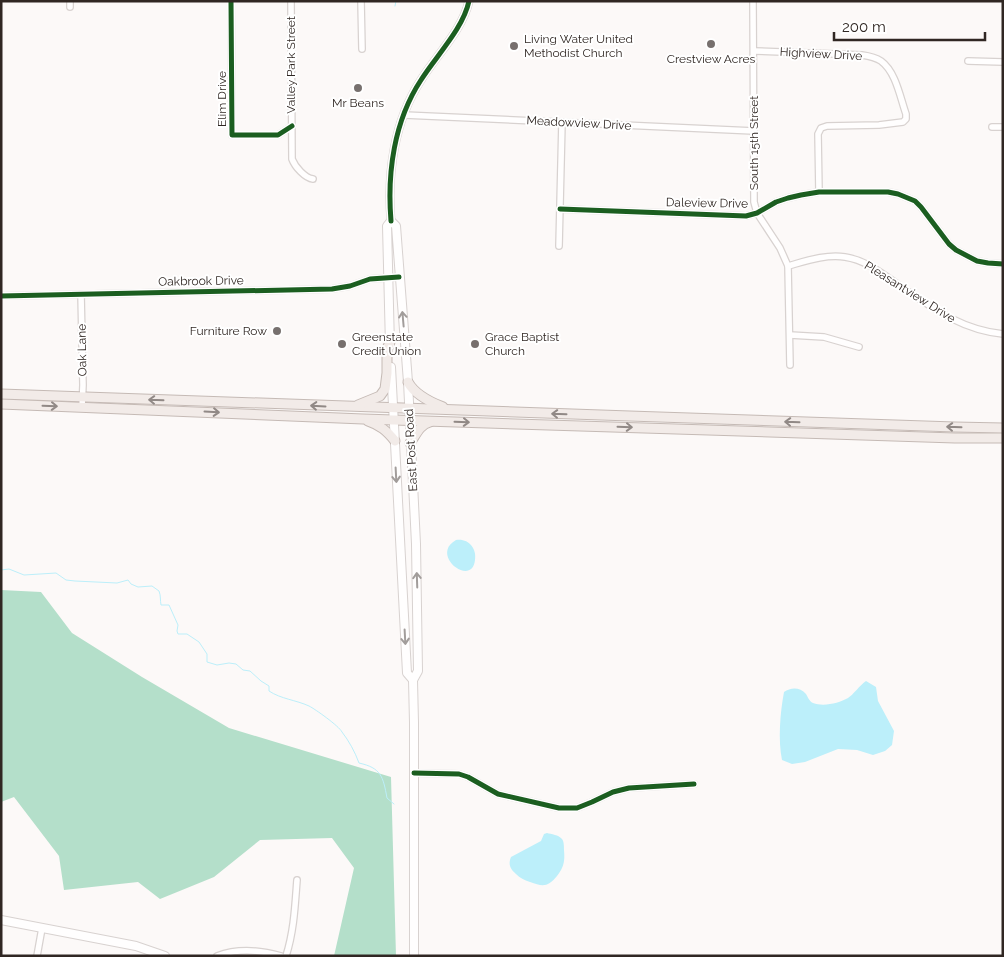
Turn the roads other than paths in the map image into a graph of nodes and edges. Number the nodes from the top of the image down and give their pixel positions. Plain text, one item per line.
1 (232, 1) edge
2 (291, 1) edge
3 (361, 1) edge
4 (469, 1) edge
5 (753, 1) edge
6 (362, 49) dead end
7 (754, 51) junction
8 (968, 61) dead end
9 (1003, 62) edge
10 (404, 115) junction
11 (562, 122) junction
12 (292, 126) junction
13 (992, 127) dead end
14 (1003, 127) edge
15 (754, 131) junction
16 (314, 179) dead end
17 (819, 192) junction
18 (560, 209) junction
19 (757, 213) junction
20 (391, 221) junction
21 (558, 246) dead end
22 (1003, 264) edge
23 (788, 266) junction
24 (387, 277) junction
25 (399, 277) junction
26 (81, 294) junction
27 (1, 296) edge
28 (1003, 334) edge
29 (790, 335) junction
30 (390, 342) junction
31 (859, 347) dead end
32 (790, 365) dead end
33 (408, 382) junction
34 (1, 394) edge
35 (82, 397) junction
36 (1, 404) edge
37 (82, 407) junction
38 (351, 408) junction
39 (393, 408) junction
40 (409, 409) junction
41 (451, 410) junction
42 (363, 419) junction
43 (394, 420) junction
44 (409, 420) junction
45 (434, 421) junction
46 (1003, 428) edge
47 (1003, 438) edge
48 (395, 441) junction
49 (410, 443) junction
50 (413, 680) junction
51 (414, 773) junction
52 (694, 784) dead end
53 (297, 880) dead end
54 (1, 920) edge
55 (42, 928) junction
56 (37, 956) edge
57 (165, 956) edge
58 (217, 956) edge
59 (281, 956) edge
60 (286, 956) edge
61 (414, 956) edge

1 - 12 street, Elim Drive
2 - 12 street, Valley Park Street
3 - 6 street
4 - 10 street, East Post Road
5 - 7 street, South 15th Street
7 - 15 street, South 15th Street
7 - 17 street, Highview Drive
8 - 9 street
10 - 11 street, Meadowview Drive
10 - 20 street, East Post Road
11 - 15 street, Meadowview Drive
11 - 18 street
12 - 16 street, Valley Park Street
13 - 14 street
15 - 19 street, South 15th Street
17 - 19 street, Daleview Drive
17 - 22 street, Daleview Drive
18 - 19 street, Daleview Drive
18 - 21 street
19 - 23 street, South 15th Street
20 - 24 main road, East Post Road
20 - 25 main road, East Post Road
23 - 28 street, Pleasantview Drive
23 - 29 street, South 15th Street
24 - 25 street, Oakbrook Drive
24 - 26 street, Oakbrook Drive
24 - 30 main road, East Post Road
33 -> 25 main road, East Post Road
26 - 27 street, Oakbrook Drive
26 - 35 street, Oak Lane
29 - 31 street
29 - 32 street, South 15th Street
30 - 38 highway
30 - 39 main road, East Post Road
33 - 40 main road, East Post Road
33 - 41 highway
34 - 35 highway
35 - 37 street, Oak Lane
38 -> 35 highway
36 -> 37 highway
37 -> 42 highway
38 - 39 highway
39 - 40 highway
39 - 43 main road, East Post Road
40 - 41 highway
40 - 44 main road, East Post Road
46 -> 41 highway
42 - 43 highway
42 - 48 highway
43 - 44 highway
43 - 48 main road, East Post Road
44 - 45 highway
44 - 49 main road, East Post Road
45 -> 47 highway
45 - 49 highway
48 -> 50 main road, East Post Road
50 -> 49 main road, East Post Road
50 - 51 main road, East Post Road
51 - 52 street
51 - 61 main road, East Post Road
53 - 60 street
54 - 55 main road
55 - 56 street
55 - 57 main road
58 - 59 street

